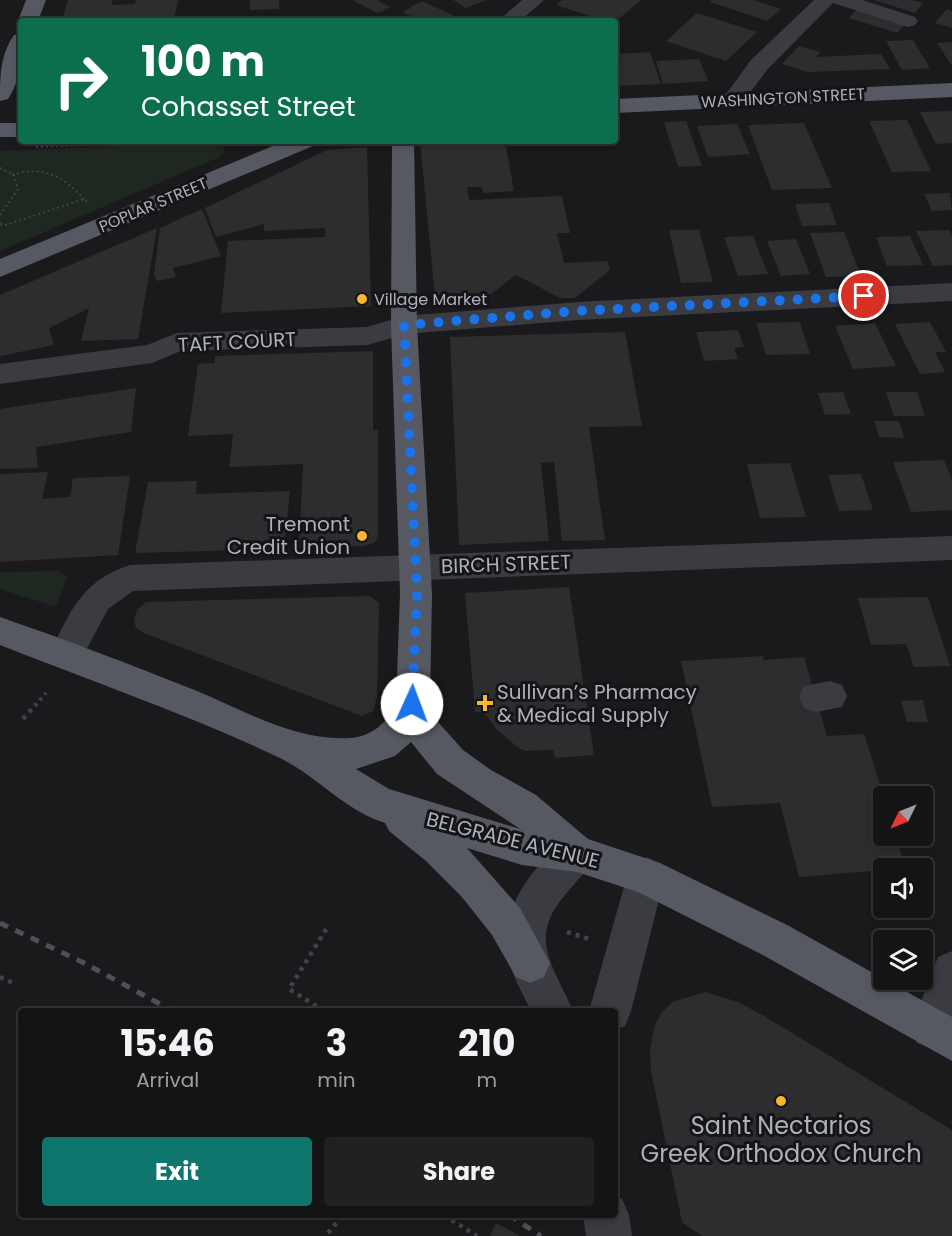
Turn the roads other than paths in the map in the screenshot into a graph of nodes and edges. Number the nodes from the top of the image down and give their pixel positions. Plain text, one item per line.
1 (36, 0) edge
2 (534, 0) edge
3 (825, 0) edge
4 (841, 0) edge
5 (29, 18) edge
6 (512, 18) edge
7 (908, 21) dead end
8 (18, 47) edge
9 (952, 90) edge
10 (0, 94) edge
11 (732, 101) junction
12 (618, 106) edge
13 (0, 130) edge
14 (18, 135) edge
15 (243, 144) edge
16 (298, 144) edge
17 (403, 144) edge
18 (216, 178) junction
19 (0, 269) edge
20 (952, 292) edge
21 (404, 325) junction
22 (0, 374) edge
23 (952, 548) edge
24 (416, 568) junction
25 (0, 631) edge
26 (66, 655) junction
27 (412, 704) junction
28 (296, 748) junction
29 (380, 804) junction
30 (576, 854) junction
31 (646, 876) junction
32 (530, 963) junction
33 (952, 971) edge
34 (551, 1008) edge
35 (610, 1008) edge
36 (942, 1034) edge
37 (606, 1218) edge
38 (609, 1236) edge

1 - 5 main road
2 - 6 street
3 - 11 street
4 - 7 street
8 - 10 main road
9 - 11 main road, WASHINGTON STREET
11 - 12 main road, WASHINGTON STREET
13 - 14 main road
15 - 18 main road
16 - 18 main road, POPLAR STREET
17 - 21 main road
18 - 19 main road, POPLAR STREET
20 - 21 street, TAFT COURT
21 - 22 street, TAFT COURT
21 - 24 main road
23 - 24 street, BIRCH STREET
24 - 26 street, BIRCH STREET
24 - 27 main road
25 - 26 main road, BELGRADE AVENUE
26 - 28 main road, BELGRADE AVENUE
27 - 28 main road
27 - 30 main road
28 - 29 main road, BELGRADE AVENUE
29 - 30 main road, BELGRADE AVENUE
29 - 32 main road
30 - 31 main road, BELGRADE AVENUE
30 - 32 street
31 - 35 street
31 - 36 main road, BELGRADE AVENUE
32 - 34 street
33 - 36 street
37 - 38 street

